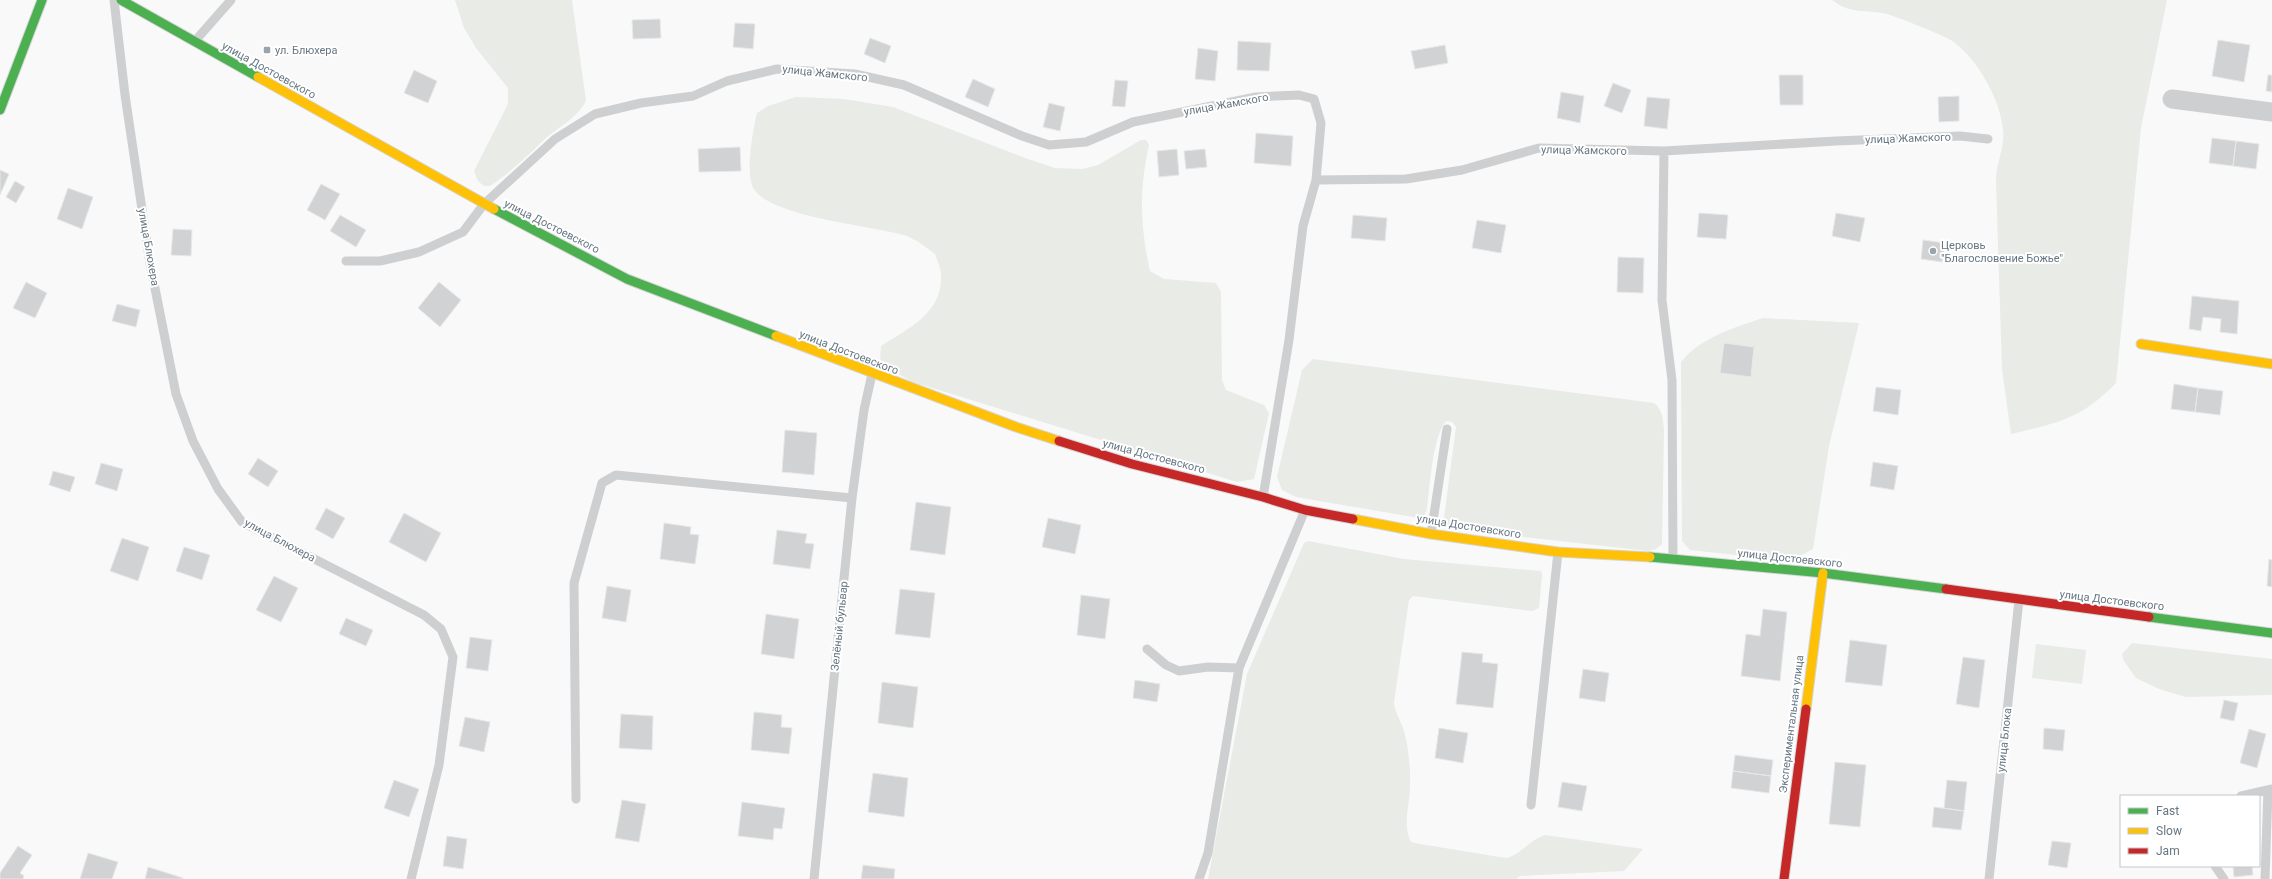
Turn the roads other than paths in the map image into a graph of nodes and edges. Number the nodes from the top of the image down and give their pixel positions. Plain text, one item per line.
1 (42, 0) edge
2 (114, 0) edge
3 (121, 0) edge
4 (231, 0) edge
5 (195, 42) junction
6 (2172, 99) dead end
7 (0, 110) edge
8 (2272, 112) edge
9 (1988, 139) dead end
10 (1664, 151) junction
11 (1316, 180) junction
12 (484, 204) junction
13 (346, 261) dead end
14 (2141, 344) dead end
15 (2272, 364) edge
16 (872, 374) junction
17 (1447, 429) dead end
18 (1263, 497) junction
19 (852, 498) junction
20 (1305, 510) junction
21 (1431, 534) junction
22 (1558, 552) junction
23 (1673, 558) junction
24 (1823, 573) junction
25 (2019, 600) junction
26 (2272, 632) edge
27 (1148, 649) dead end
28 (1239, 668) junction
29 (2270, 790) edge
30 (2245, 795) edge
31 (576, 799) dead end
32 (1531, 805) dead end
33 (2216, 867) edge
34 (411, 879) edge
35 (814, 879) edge
36 (1199, 879) edge
37 (1784, 879) edge
38 (1989, 879) edge
39 (2224, 879) edge
40 (2265, 879) edge

1 - 7 main road
2 - 34 lane, улица Блюхера
3 - 5 main road, улица Достоевского
4 - 5 lane
5 - 12 main road, улица Достоевского
6 - 8 street
9 - 10 lane, улица Жамского
10 - 11 lane, улица Жамского
10 - 23 lane
11 - 12 lane, улица Жамского
11 - 18 lane
12 - 13 lane
12 - 16 main road, улица Достоевского
14 - 15 main road
16 - 18 main road, улица Достоевского
16 - 19 lane, Зелёный бульвар
17 - 21 lane
18 - 20 main road, улица Достоевского
19 - 31 lane
19 - 35 lane, Зелёный бульвар
20 - 21 main road, улица Достоевского
20 - 28 lane
21 - 22 main road, улица Достоевского
22 - 23 main road, улица Достоевского
22 - 32 lane
23 - 24 main road, улица Достоевского
24 - 25 main road, улица Достоевского
24 - 37 main road, Экспериментальная улица
25 - 26 main road, улица Достоевского
25 - 38 lane, улица Блока
27 - 28 lane
28 - 36 lane
29 - 30 lane
29 - 40 lane
33 - 39 lane

